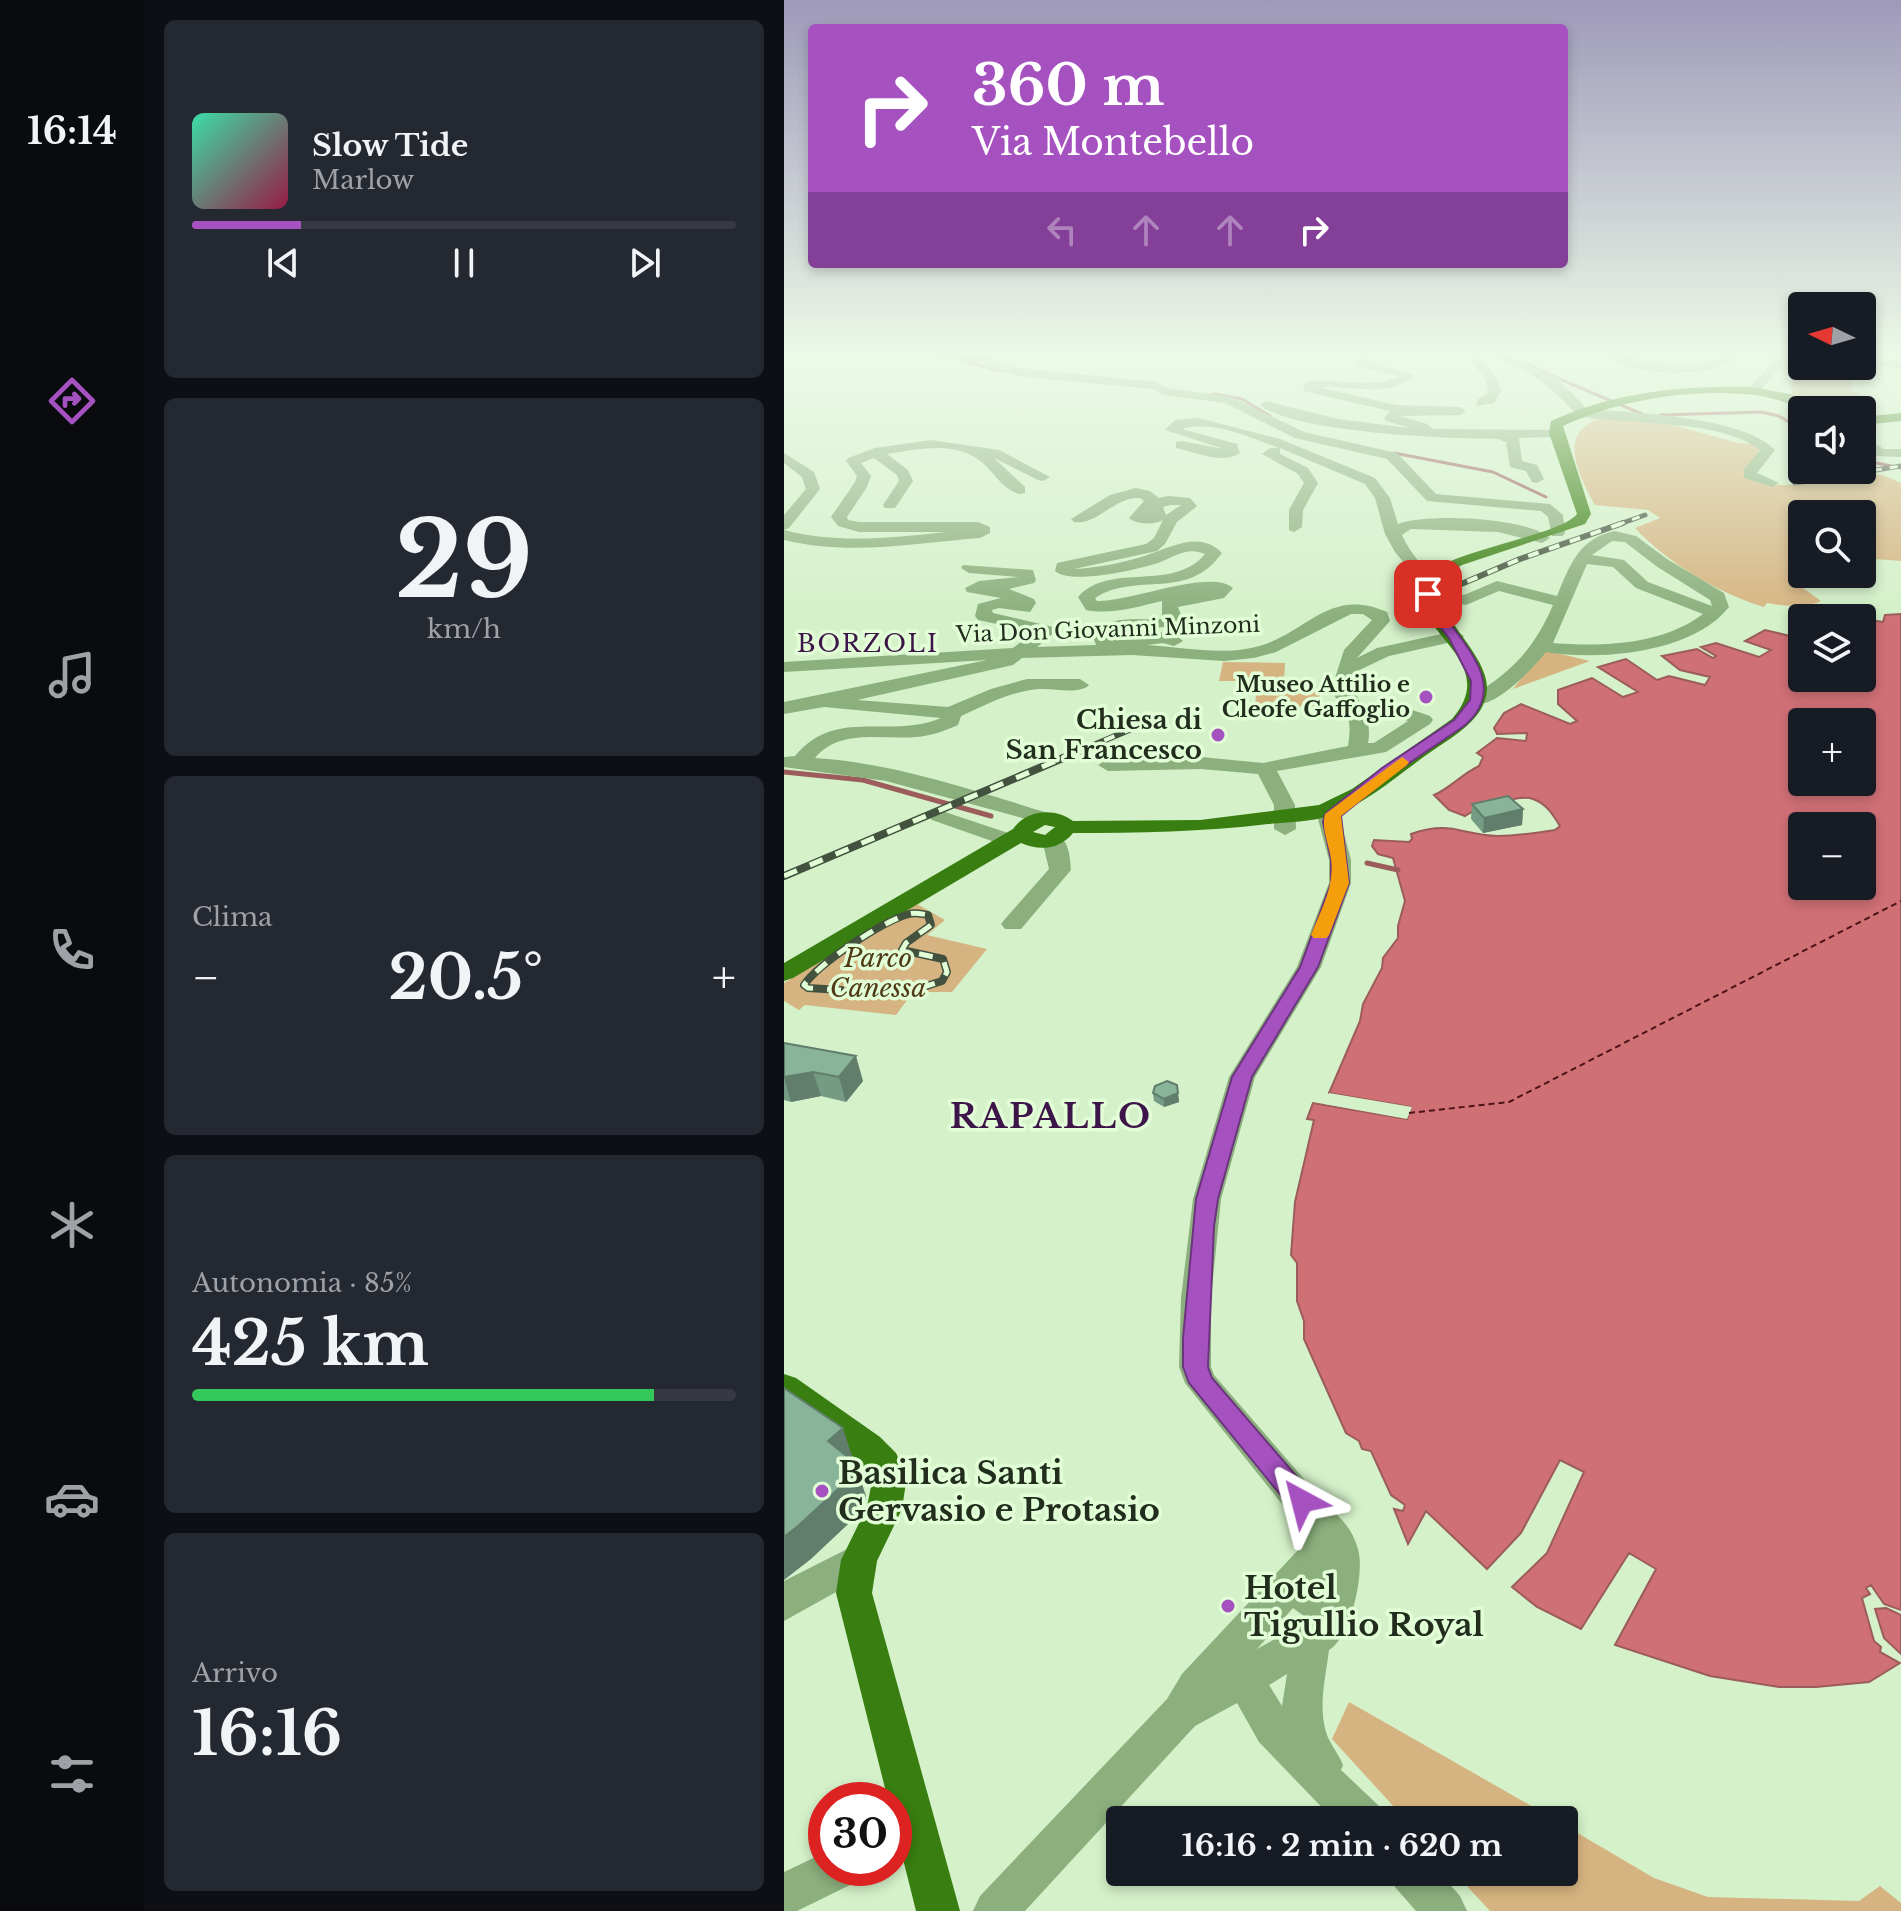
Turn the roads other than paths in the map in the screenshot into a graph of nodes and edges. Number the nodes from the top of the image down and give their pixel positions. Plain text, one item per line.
1 (1211, 441) edge
2 (1264, 441) edge
3 (1324, 441) edge
4 (1513, 441) edge
5 (1559, 441) edge
6 (1759, 441) edge
7 (1181, 445) dead end
8 (1876, 450) edge
9 (875, 452) junction
10 (978, 453) junction
11 (1901, 453) edge
12 (784, 457) edge
13 (1322, 459) junction
14 (1043, 477) dead end
15 (1537, 479) dead end
16 (1772, 483) dead end
17 (1020, 490) dead end
18 (890, 505) dead end
19 (1079, 519) dead end
20 (785, 524) edge
21 (1294, 527) dead end
22 (1393, 534) junction
23 (1549, 535) junction
24 (1581, 559) junction
25 (969, 568) dead end
26 (1427, 587) junction
27 (1562, 602) junction
28 (1716, 605) junction
29 (1455, 636) junction
30 (1541, 646) junction
31 (1176, 647) junction
32 (1011, 655) junction
33 (784, 667) edge
34 (1339, 681) junction
35 (1080, 685) dead end
36 (827, 701) junction
37 (1385, 707) dead end
38 (1474, 707) junction
39 (784, 708) edge
40 (949, 714) junction
41 (1358, 750) junction
42 (792, 762) edge
43 (1108, 765) dead end
44 (1266, 769) junction
45 (1333, 812) junction
46 (939, 816) dead end
47 (1044, 818) joint
48 (1287, 823) junction
49 (1030, 838) junction
50 (1013, 924) dead end
51 (784, 973) edge
52 (784, 1388) edge
53 (1316, 1519) junction
54 (859, 1560) junction
55 (1291, 1584) junction
56 (784, 1603) edge
57 (1322, 1628) junction
58 (1246, 1635) junction
59 (1245, 1679) junction
60 (1181, 1713) junction
61 (895, 1782) edge
62 (1350, 1806) edge
63 (1351, 1806) edge
64 (912, 1854) edge
65 (808, 1883) edge
66 (1423, 1886) edge
67 (784, 1895) edge
68 (938, 1911) edge
69 (995, 1911) edge
70 (1445, 1911) edge

1 - 7 street
2 - 13 street
3 - 23 street
4 - 15 street
5 - 23 main road
6 - 16 street
8 - 11 street
9 - 10 street
9 - 18 street
9 - 20 street
10 - 14 street
10 - 17 street
12 - 20 street
13 - 21 street
13 - 22 street
19 - 31 street
22 - 23 street
22 - 26 street
23 - 26 main road
24 - 27 street
24 - 28 street
24 - 28 street
25 - 32 street
26 - 27 street
26 - 29 main road
27 - 30 street
28 - 30 street
29 - 34 street
29 - 38 main road
30 - 38 street
31 - 32 street, Via Don Giovanni Minzoni
31 - 34 street, Via Don Giovanni Minzoni
32 - 33 street, Via Don Giovanni Minzoni
32 - 36 street
34 - 41 street
35 - 40 street
36 - 39 street
36 - 40 street
37 - 41 street
38 - 45 main road
40 - 42 street
41 - 44 street
42 - 47 street
43 - 44 street
44 - 48 street
45 - 48 main road
45 - 53 street
46 - 49 street
47 - 49 main road
48 - 49 main road
49 - 50 street
49 - 51 main road
52 - 54 main road
53 - 55 street
53 - 57 street
54 - 56 street
54 - 61 main road
55 - 57 street
55 - 58 street
57 - 59 street
57 - 63 street
58 - 59 street
58 - 60 street
59 - 60 street
59 - 62 street
60 - 69 street
64 - 68 main road
65 - 67 street
66 - 70 street

